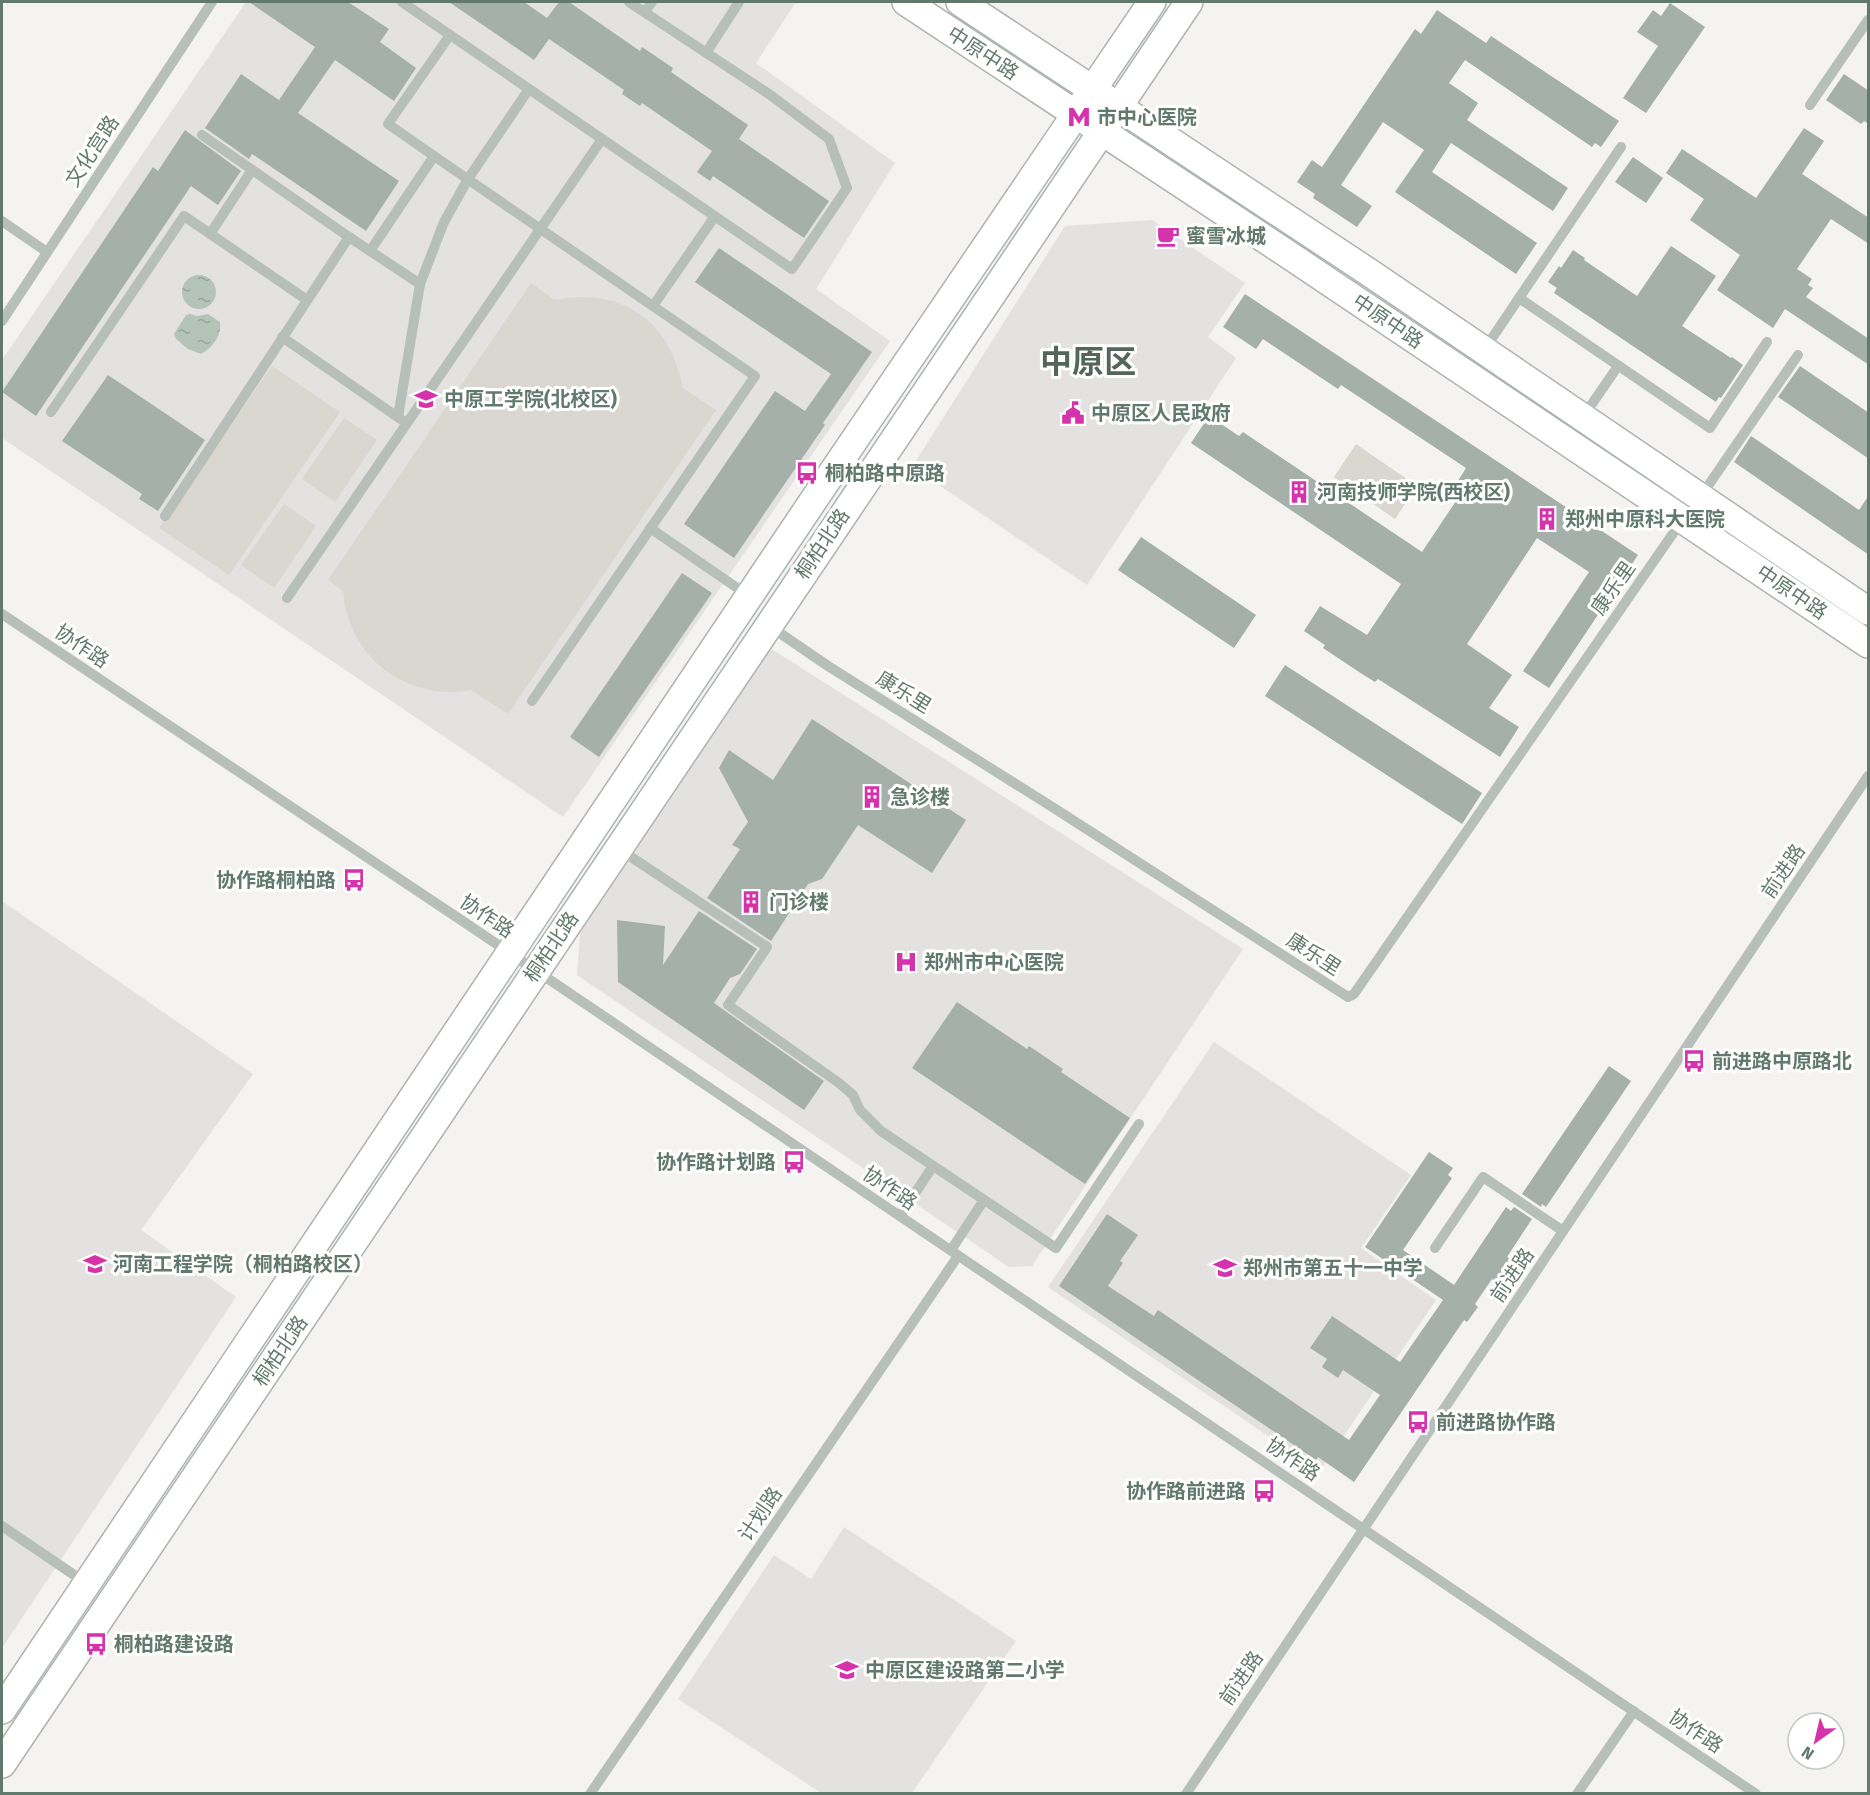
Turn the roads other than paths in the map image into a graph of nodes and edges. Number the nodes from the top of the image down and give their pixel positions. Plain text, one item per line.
1 (212, 2) edge
2 (402, 2) edge
3 (629, 2) edge
4 (652, 2) edge
5 (740, 2) edge
6 (906, 2) edge
7 (960, 2) edge
8 (1152, 2) edge
9 (1189, 2) edge
10 (645, 12) junction
11 (1869, 20) edge
12 (450, 34) junction
13 (706, 53) junction
14 (528, 89) junction
15 (1092, 89) junction
16 (1810, 105) dead end
17 (1118, 106) junction
18 (1075, 114) junction
19 (1101, 131) junction
20 (202, 135) dead end
21 (602, 139) junction
22 (1621, 147) dead end
23 (435, 156) junction
24 (252, 170) junction
25 (468, 179) junction
26 (715, 216) junction
27 (2, 221) edge
28 (541, 230) junction
29 (210, 234) junction
30 (349, 237) junction
31 (370, 251) junction
32 (47, 252) junction
33 (420, 284) junction
34 (1519, 298) junction
35 (307, 300) junction
36 (653, 306) junction
37 (2, 321) edge
38 (282, 337) junction
39 (1767, 342) dead end
40 (1484, 350) junction
41 (1798, 355) dead end
42 (1618, 366) junction
43 (51, 412) dead end
44 (1583, 417) junction
45 (403, 421) junction
46 (1701, 496) junction
47 (165, 516) dead end
48 (1683, 518) junction
49 (650, 528) junction
50 (749, 597) junction
51 (287, 598) dead end
52 (1869, 610) edge
53 (2, 614) edge
54 (768, 625) junction
55 (1869, 644) edge
56 (532, 701) dead end
57 (1869, 776) edge
58 (618, 849) junction
59 (510, 953) junction
60 (536, 970) junction
61 (1139, 1124) dead end
62 (933, 1166) junction
63 (984, 1200) junction
64 (900, 1216) junction
65 (1563, 1231) junction
66 (1435, 1248) dead end
67 (954, 1253) junction
68 (2, 1526) edge
69 (1363, 1529) junction
70 (86, 1584) junction
71 (2, 1710) edge
72 (1634, 1711) junction
73 (2, 1764) edge
74 (590, 1794) edge
75 (1186, 1794) edge
76 (1577, 1794) edge
77 (1756, 1794) edge

1 - 32 street, 文化宫路
2 - 12 street
3 - 10 street
4 - 10 street
5 - 13 street
6 - 18 main road, 中原中路
7 - 15 main road, 中原中路
8 - 15 main road, 桐柏北路
9 - 17 main road, 桐柏北路
10 - 13 street
11 - 16 street
12 - 14 street
12 - 23 street
13 - 26 street
14 - 21 street
14 - 25 street
15 - 17 main road, 中原中路
15 - 18 main road, 桐柏北路
17 - 19 main road, 桐柏北路
17 - 40 main road, 中原中路
18 - 19 main road, 中原中路
18 - 50 main road, 桐柏北路
19 - 48 main road, 中原中路
19 - 54 main road, 桐柏北路
20 - 24 street
21 - 26 street
21 - 28 street
22 - 34 street
23 - 25 street
23 - 31 street
24 - 29 street
24 - 30 street
25 - 28 street
25 - 33 street
26 - 36 street
27 - 32 street
28 - 36 street
28 - 45 street
29 - 35 street
29 - 43 street
30 - 31 street
30 - 35 street
31 - 33 street
32 - 37 street, 文化宫路
33 - 45 street
34 - 40 street
34 - 42 street
35 - 38 street
36 - 49 street
38 - 45 street
38 - 47 street
39 - 42 street
40 - 44 main road, 中原中路
41 - 46 street
42 - 44 street
44 - 46 main road, 中原中路
45 - 51 street
46 - 52 main road, 中原中路
48 - 54 street, 康乐里
48 - 55 main road, 中原中路
49 - 50 street
49 - 56 street
50 - 59 main road, 桐柏北路
53 - 59 street, 协作路
54 - 58 main road, 桐柏北路
57 - 65 street, 前进路
58 - 60 main road, 桐柏北路
58 - 62 street
59 - 60 street, 协作路
59 - 70 main road, 桐柏北路
60 - 64 street, 协作路
60 - 73 main road, 桐柏北路
61 - 63 street
62 - 63 street
62 - 64 street
63 - 67 street, 计划路
64 - 67 street, 协作路
65 - 66 street
65 - 69 street, 前进路
67 - 69 street, 协作路
67 - 74 street, 计划路
68 - 70 street
69 - 72 street, 协作路
69 - 75 street, 前进路
70 - 71 main road, 桐柏北路
72 - 76 street
72 - 77 street, 协作路

